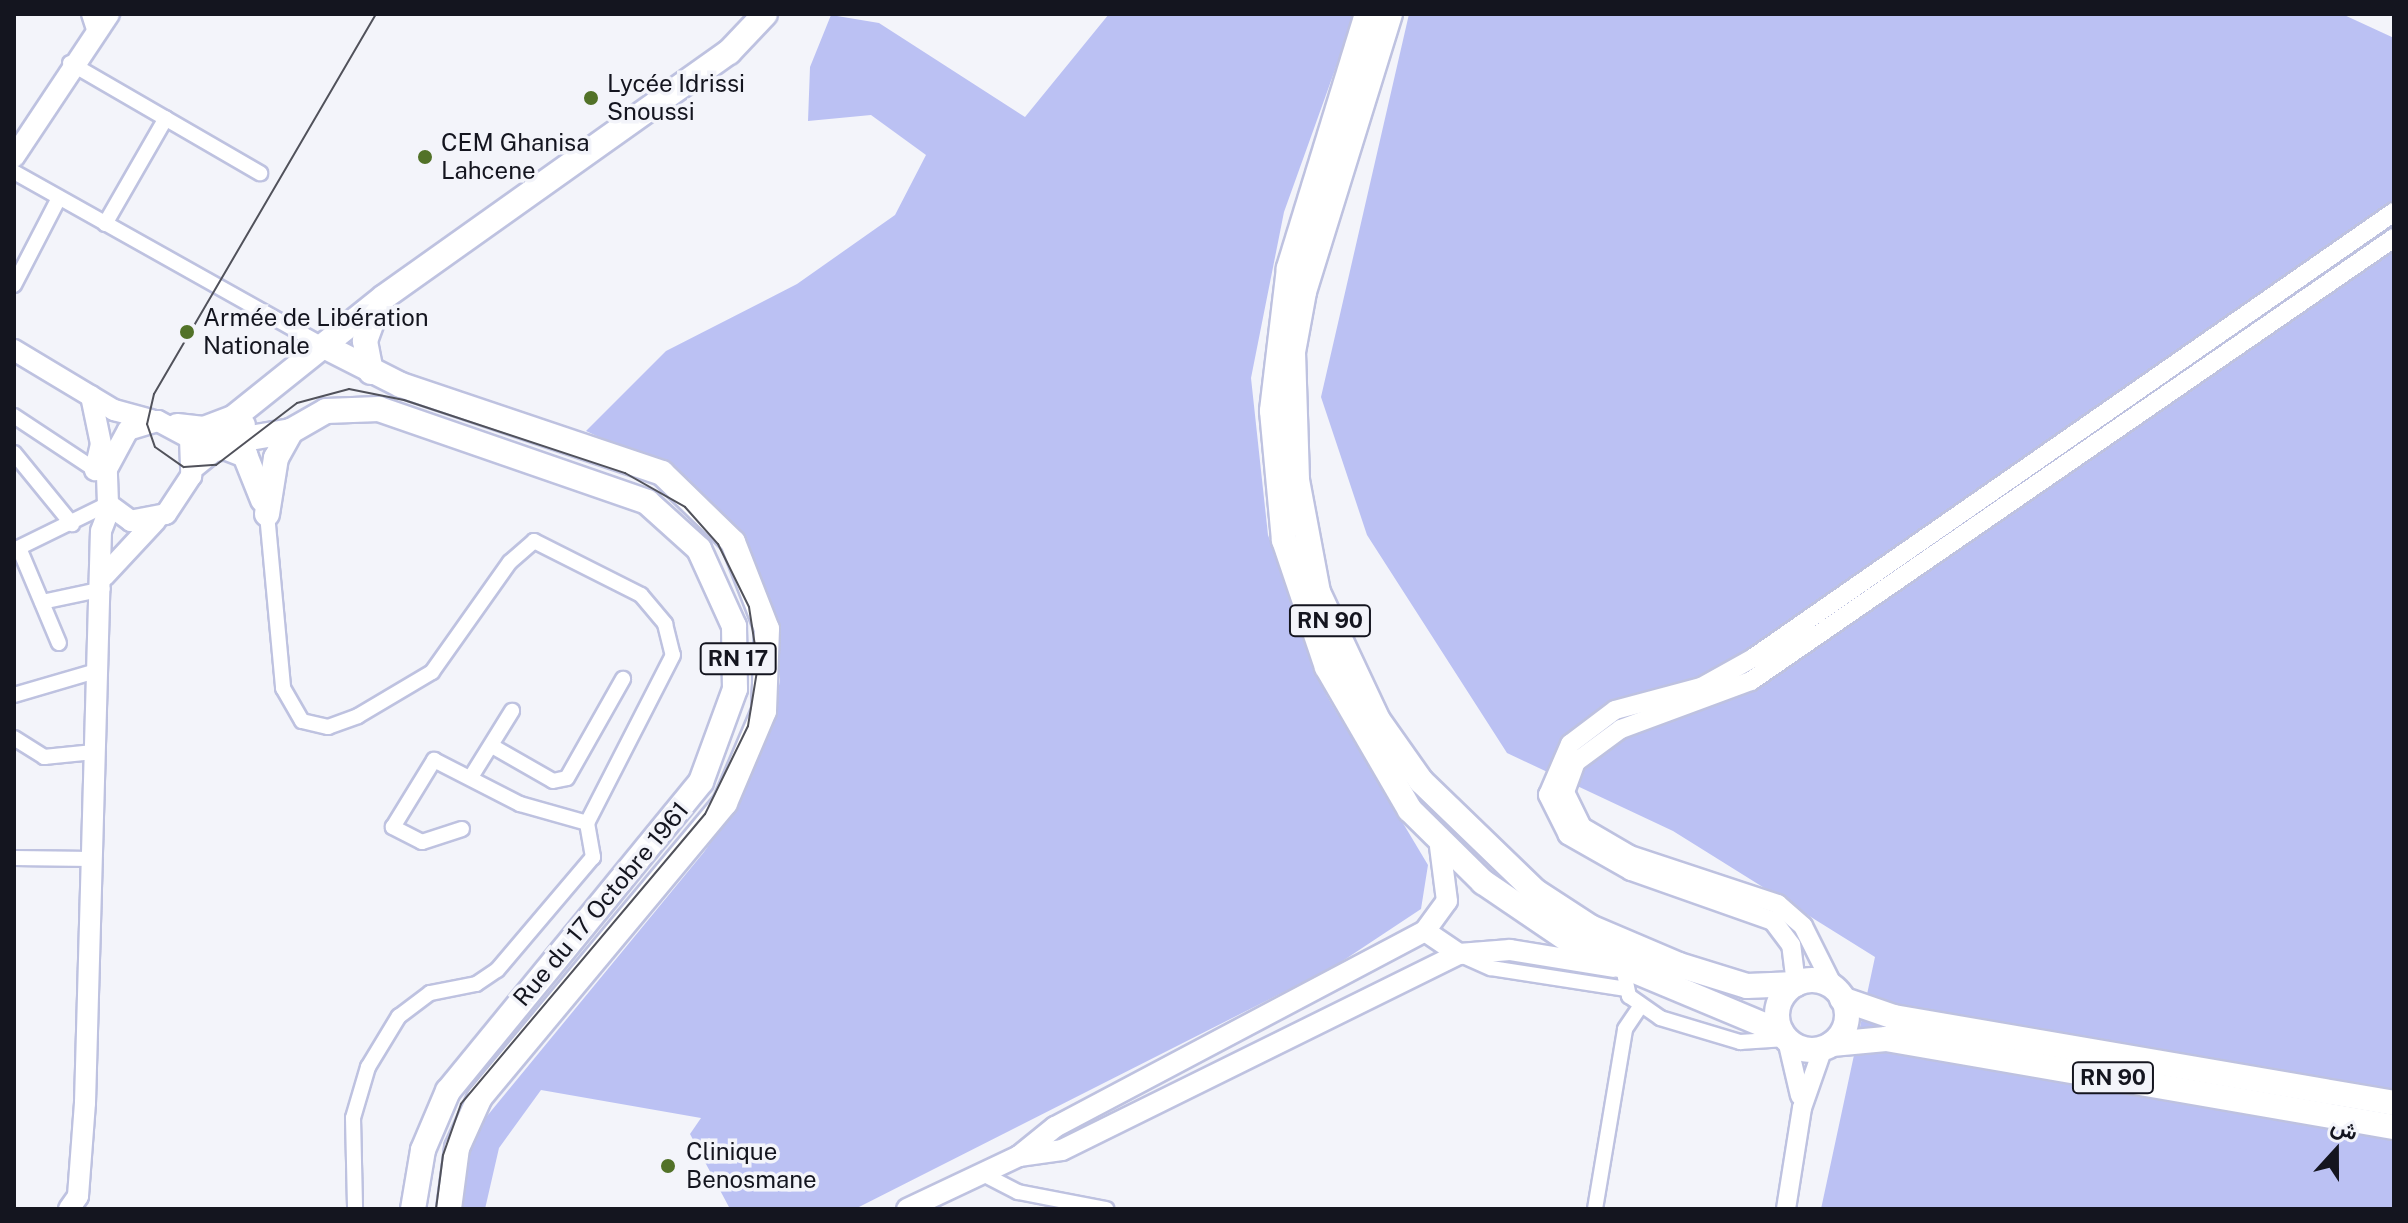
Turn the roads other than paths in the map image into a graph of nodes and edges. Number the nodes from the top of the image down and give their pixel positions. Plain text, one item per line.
1 (109, 14) edge
2 (765, 14) edge
3 (1367, 14) edge
4 (1390, 14) edge
5 (92, 21) edge
6 (70, 63) junction
7 (166, 118) junction
8 (14, 157) edge
9 (14, 172) edge
10 (260, 173) dead end
11 (59, 198) junction
12 (2394, 212) edge
13 (105, 224) junction
14 (2394, 238) edge
15 (14, 285) edge
16 (384, 297) junction
17 (326, 347) junction
18 (14, 350) edge
19 (371, 372) junction
20 (91, 396) junction
21 (14, 416) edge
22 (153, 420) junction
23 (177, 426) junction
24 (291, 431) junction
25 (114, 451) junction
26 (14, 453) edge
27 (206, 453) junction
28 (100, 473) junction
29 (109, 506) junction
30 (267, 514) junction
31 (156, 520) junction
32 (72, 524) junction
33 (16, 549) edge
34 (103, 582) junction
35 (42, 602) junction
36 (59, 643) dead end
37 (96, 671) junction
38 (623, 679) dead end
39 (14, 695) edge
40 (512, 711) dead end
41 (14, 738) edge
42 (492, 746) junction
43 (94, 752) junction
44 (471, 777) junction
45 (587, 823) junction
46 (462, 829) dead end
47 (1440, 846) junction
48 (14, 858) edge
49 (92, 859) junction
50 (1425, 931) junction
51 (1459, 954) junction
52 (1624, 975) junction
53 (1796, 984) junction
54 (1838, 993) junction
55 (1640, 1007) junction
56 (1784, 1037) junction
57 (1828, 1046) junction
58 (2394, 1103) edge
59 (1802, 1108) junction
60 (2394, 1127) edge
61 (1019, 1156) junction
62 (981, 1173) junction
63 (1018, 1192) junction
64 (1086, 1207) edge
65 (910, 1208) edge
66 (69, 1209) edge
67 (355, 1209) edge
68 (413, 1209) edge
69 (449, 1209) edge
70 (1017, 1209) edge
71 (1106, 1209) edge
72 (1595, 1209) edge
73 (1786, 1209) edge

1 - 5 main road
2 - 16 main road
3 - 47 main road, RN 90
4 - 53 main road, RN 90
5 - 6 main road
6 - 7 street
6 - 8 main road
7 - 10 street
7 - 13 street
9 - 11 street
11 - 13 street
11 - 15 street
12 - 53 street
13 - 17 street
14 - 54 street
16 - 17 main road
16 - 19 main road
17 - 19 main road, Rue du 17 Octobre 1961 / RN 17
17 - 23 main road
17 - 27 main road
18 - 20 main road
19 - 69 main road, Rue du 17 Octobre 1961 / RN 17
20 - 22 main road
20 - 25 main road
20 - 28 main road
21 - 28 street
22 - 23 main road
22 - 25 main road
23 - 27 main road
24 - 27 main road
24 - 30 main road
24 - 68 main road, Rue du 17 Octobre 1961 / RN 17
25 - 28 main road
26 - 32 street
27 - 30 main road
27 - 31 main road
28 - 29 main road
29 - 31 main road
29 - 32 street
29 - 34 main road
30 - 45 street
31 - 34 main road
32 - 33 street
33 - 35 street
34 - 35 street
34 - 37 main road
35 - 36 street
37 - 39 street
37 - 43 main road
38 - 42 street
40 - 42 street
41 - 43 street
42 - 44 street
43 - 49 main road
44 - 45 street
44 - 46 street
45 - 67 street
47 - 50 main road
47 - 52 main road, RN 90
48 - 49 street
49 - 66 main road
50 - 51 main road
50 - 61 main road
51 - 52 main road
51 - 61 main road
52 - 55 street
52 - 56 main road, RN 90
53 - 54 main road
53 - 56 main road
54 - 57 main road
54 - 58 main road, RN 90
55 - 56 street
55 - 72 street
56 - 57 main road
56 - 59 street
57 - 59 street
57 - 60 main road, RN 90
59 - 73 street
61 - 62 main road
62 - 63 street
62 - 65 main road
63 - 64 street
63 - 70 street
64 - 71 street

